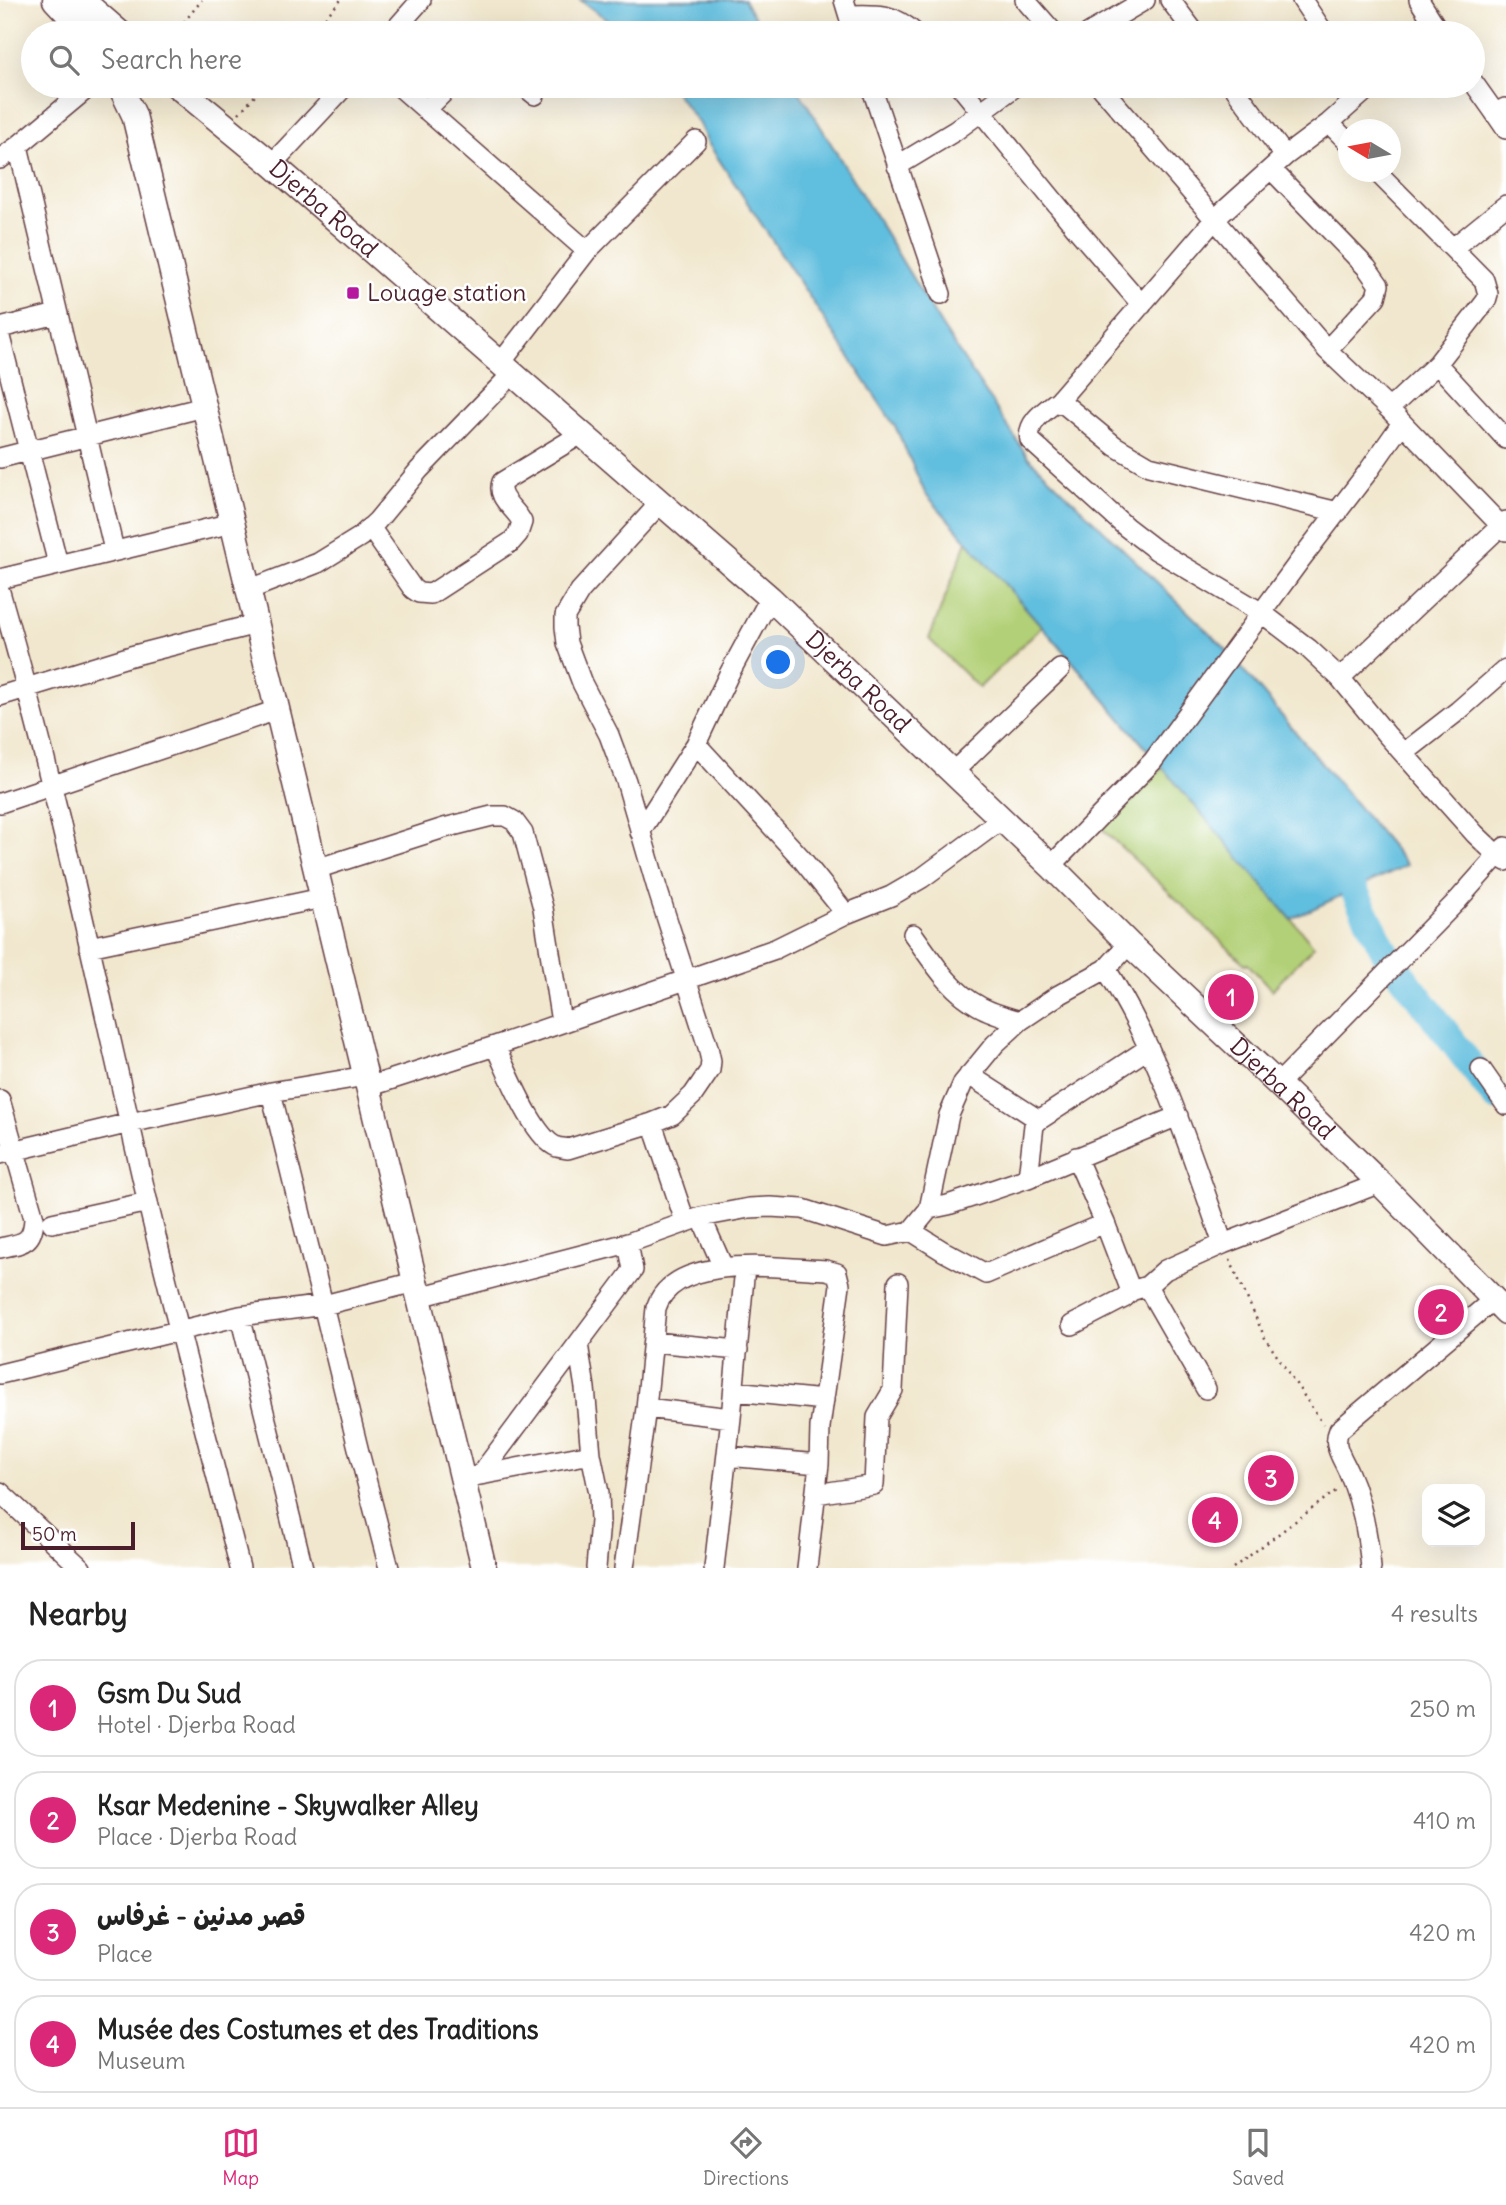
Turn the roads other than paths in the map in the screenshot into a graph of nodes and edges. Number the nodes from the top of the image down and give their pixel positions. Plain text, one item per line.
1 (55, 0) edge
2 (421, 0) edge
3 (1025, 0) edge
4 (1144, 0) edge
5 (1170, 0) edge
6 (1302, 0) edge
7 (1419, 0) edge
8 (92, 16) edge
9 (849, 16) edge
10 (403, 21) edge
11 (901, 21) edge
12 (1043, 21) edge
13 (1109, 21) edge
14 (1186, 21) edge
15 (1316, 21) edge
16 (1431, 21) edge
17 (1485, 96) edge
18 (76, 98) edge
19 (126, 98) edge
20 (133, 98) edge
21 (192, 98) edge
22 (334, 98) edge
23 (412, 98) edge
24 (438, 98) edge
25 (875, 98) edge
26 (969, 98) edge
27 (1000, 98) edge
28 (1110, 98) edge
29 (1240, 98) edge
30 (1355, 98) edge
31 (426, 110) junction
32 (981, 113) junction
33 (134, 115) junction
34 (1502, 117) edge
35 (1329, 123) junction
36 (1338, 132) edge
37 (696, 141) dead end
38 (18, 146) junction
39 (0, 159) edge
40 (1278, 163) junction
41 (272, 164) junction
42 (897, 166) junction
43 (1387, 182) edge
44 (1506, 205) edge
45 (1215, 219) junction
46 (1453, 248) junction
47 (587, 251) junction
48 (941, 294) dead end
49 (1142, 305) junction
50 (57, 314) junction
51 (0, 328) edge
52 (0, 337) edge
53 (1327, 349) junction
54 (1437, 364) junction
55 (506, 369) junction
56 (1059, 400) junction
57 (204, 407) junction
58 (1395, 416) junction
59 (581, 435) junction
60 (86, 436) junction
61 (1506, 439) edge
62 (29, 452) junction
63 (0, 458) edge
64 (660, 503) junction
65 (1338, 512) junction
66 (232, 523) junction
67 (1505, 526) edge
68 (370, 527) junction
69 (114, 551) junction
70 (58, 564) junction
71 (0, 579) edge
72 (248, 590) junction
73 (0, 592) edge
74 (770, 598) junction
75 (1262, 613) junction
76 (257, 624) junction
77 (1060, 669) dead end
78 (1506, 669) edge
79 (1340, 678) junction
80 (28, 689) junction
81 (0, 696) edge
82 (277, 710) junction
83 (696, 744) junction
84 (1404, 753) junction
85 (953, 772) junction
86 (52, 787) junction
87 (0, 803) edge
88 (1002, 819) junction
89 (640, 832) junction
90 (1503, 854) edge
91 (1051, 866) junction
92 (316, 869) junction
93 (322, 898) junction
94 (846, 914) junction
95 (913, 933) dead end
96 (1129, 944) junction
97 (89, 947) junction
98 (1106, 969) junction
99 (687, 978) junction
100 (1020, 1021) junction
101 (561, 1022) junction
102 (495, 1046) junction
103 (1149, 1048) junction
104 (1481, 1069) dead end
105 (969, 1075) junction
106 (367, 1082) junction
107 (1278, 1084) junction
108 (271, 1092) junction
109 (0, 1100) edge
110 (1506, 1105) edge
111 (1178, 1116) junction
112 (1039, 1120) junction
113 (130, 1123) junction
114 (652, 1124) junction
115 (7, 1153) edge
116 (1076, 1157) junction
117 (1028, 1178) junction
118 (1380, 1183) junction
119 (148, 1202) junction
120 (929, 1209) junction
121 (693, 1219) junction
122 (51, 1223) dead end
123 (1105, 1223) junction
124 (912, 1231) junction
125 (628, 1243) junction
126 (1223, 1244) junction
127 (0, 1248) edge
128 (745, 1266) junction
129 (723, 1268) junction
130 (898, 1283) dead end
131 (1139, 1288) junction
132 (417, 1289) junction
133 (324, 1305) junction
134 (1499, 1306) edge
135 (240, 1316) junction
136 (1072, 1325) dead end
137 (180, 1332) junction
138 (653, 1342) junction
139 (578, 1344) junction
140 (738, 1350) junction
141 (0, 1374) edge
142 (1206, 1390) dead end
143 (734, 1391) junction
144 (824, 1400) junction
145 (646, 1408) junction
146 (732, 1418) junction
147 (591, 1454) junction
148 (727, 1455) junction
149 (819, 1464) junction
150 (472, 1476) junction
151 (0, 1492) edge
152 (816, 1494) junction
153 (602, 1567) edge
154 (81, 1568) edge
155 (240, 1568) edge
156 (303, 1568) edge
157 (389, 1568) edge
158 (484, 1568) edge
159 (624, 1568) edge
160 (714, 1568) edge
161 (807, 1568) edge
162 (1371, 1568) edge

1 - 8 main road
2 - 10 street
3 - 12 street
4 - 13 street
5 - 14 street
6 - 15 street
7 - 16 street
9 - 11 street
17 - 34 street
18 - 38 street
19 - 33 main road
20 - 33 main road
21 - 41 main road, Djerba Road
22 - 41 street
23 - 31 street
24 - 31 street
25 - 42 street
26 - 32 street
27 - 32 street
28 - 45 street
29 - 40 street
30 - 35 street
31 - 47 street
32 - 42 street
32 - 49 street
33 - 57 main road
35 - 36 street
35 - 40 street
37 - 47 street
38 - 39 street
38 - 50 street
40 - 45 street
40 - 53 street
41 - 55 main road, Djerba Road
42 - 48 street
43 - 46 street
44 - 46 street
45 - 49 street
45 - 53 street
46 - 54 street
47 - 55 street
49 - 56 street
50 - 51 street
50 - 60 street
52 - 62 street
53 - 58 street
54 - 58 street
54 - 61 street
55 - 59 main road, Djerba Road
55 - 68 street
56 - 65 street
56 - 75 street
57 - 60 street
57 - 66 main road
58 - 65 street
58 - 67 street
59 - 64 main road, Djerba Road
59 - 68 street
60 - 62 street
60 - 69 street
62 - 63 street
62 - 70 street
64 - 74 main road, Djerba Road
64 - 89 street
65 - 75 street
66 - 69 street
66 - 72 main road
67 - 79 street
68 - 72 street
69 - 70 street
70 - 71 street
72 - 76 main road
73 - 80 street
74 - 83 street
74 - 85 main road, Djerba Road
75 - 79 street
75 - 91 street
76 - 80 street
76 - 82 main road
77 - 85 street
78 - 84 street
79 - 84 street
80 - 81 street
80 - 86 street
82 - 86 street
82 - 92 main road
83 - 89 street
83 - 94 street
84 - 90 street
85 - 88 main road, Djerba Road
86 - 87 street
86 - 97 street
88 - 91 main road, Djerba Road
88 - 94 street
89 - 99 street
90 - 107 street
91 - 96 main road, Djerba Road
92 - 93 main road
92 - 101 street
93 - 97 street
93 - 106 main road
94 - 99 street
95 - 100 street
96 - 98 street
96 - 107 main road, Djerba Road
97 - 113 street
98 - 100 street
98 - 103 street
99 - 101 street
99 - 114 street
100 - 105 street
101 - 102 street
102 - 106 street
102 - 114 street
103 - 111 street
103 - 112 street
104 - 110 street
105 - 112 street
105 - 120 street
106 - 108 street
106 - 132 main road
107 - 118 main road, Djerba Road
108 - 113 street
108 - 133 street
109 - 115 street
111 - 116 street
111 - 126 street
112 - 117 street
113 - 115 street
113 - 119 street
114 - 121 street
115 - 127 street
116 - 117 street
116 - 123 street
117 - 120 street
118 - 126 street
118 - 134 main road, Djerba Road
119 - 122 street
119 - 137 street
120 - 124 street
121 - 124 street
121 - 125 street
121 - 129 street
123 - 124 street
123 - 131 street
125 - 132 street
125 - 139 street
126 - 131 street
128 - 129 street
128 - 140 street
128 - 144 street
129 - 138 street
130 - 152 street
131 - 136 street
131 - 142 street
132 - 133 street
132 - 150 main road
133 - 135 street
133 - 157 street
134 - 162 street
135 - 137 street
135 - 156 street
137 - 141 street
137 - 155 street
138 - 140 street
138 - 145 street
139 - 147 street
139 - 150 street
140 - 143 street
143 - 144 street
143 - 146 street
144 - 149 street
145 - 146 street
145 - 159 street
146 - 148 street
147 - 150 street
147 - 153 street
148 - 149 street
148 - 160 street
149 - 152 street
150 - 158 main road
151 - 154 street
152 - 161 street

